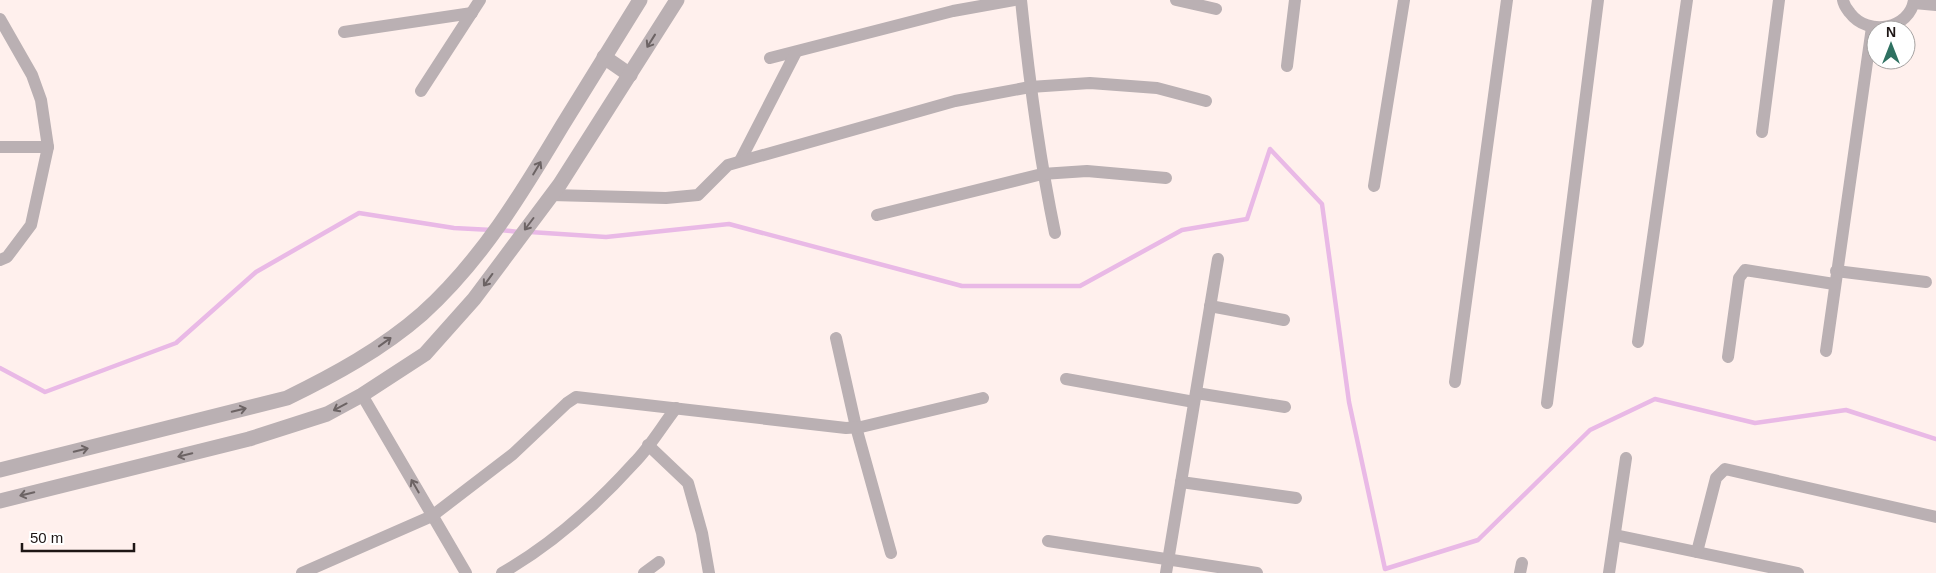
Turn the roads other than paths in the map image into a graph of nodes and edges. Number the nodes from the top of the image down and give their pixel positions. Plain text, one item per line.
1 (480, 0) edge
2 (640, 0) edge
3 (677, 0) edge
4 (1014, 0) edge
5 (1021, 0) edge
6 (1176, 0) edge
7 (1295, 0) edge
8 (1404, 0) edge
9 (1507, 0) edge
10 (1598, 0) edge
11 (1687, 0) edge
12 (1779, 0) edge
13 (1843, 0) edge
14 (1914, 2) edge
15 (1936, 6) edge
16 (1216, 9) dead end
17 (472, 13) junction
18 (0, 19) edge
19 (1902, 20) edge
20 (1866, 25) edge
21 (344, 32) dead end
22 (796, 52) junction
23 (604, 57) junction
24 (770, 58) dead end
25 (1287, 66) dead end
26 (1866, 68) edge
27 (630, 75) junction
28 (1030, 87) junction
29 (421, 91) dead end
30 (1206, 101) dead end
31 (1762, 132) dead end
32 (0, 147) edge
33 (48, 147) junction
34 (740, 161) junction
35 (1042, 174) junction
36 (1166, 178) dead end
37 (1374, 186) dead end
38 (547, 201) junction
39 (877, 215) dead end
40 (1055, 233) dead end
41 (1218, 259) dead end
42 (0, 260) edge
43 (1836, 271) junction
44 (1926, 282) dead end
45 (1834, 284) junction
46 (1210, 306) junction
47 (1284, 320) dead end
48 (836, 338) dead end
49 (1638, 342) dead end
50 (1826, 351) dead end
51 (1728, 357) dead end
52 (1066, 378) dead end
53 (1455, 382) dead end
54 (362, 395) junction
55 (983, 398) dead end
56 (1195, 398) junction
57 (1548, 403) dead end
58 (1285, 407) dead end
59 (676, 408) junction
60 (856, 427) junction
61 (648, 445) junction
62 (1626, 458) dead end
63 (0, 470) edge
64 (1181, 482) junction
65 (1296, 498) dead end
66 (0, 501) edge
67 (432, 516) junction
68 (1936, 517) edge
69 (1615, 536) junction
70 (1048, 541) dead end
71 (1697, 552) junction
72 (890, 553) dead end
73 (1168, 559) junction
74 (659, 562) dead end
75 (302, 573) edge
76 (466, 573) edge
77 (502, 573) edge
78 (644, 573) edge
79 (709, 573) edge
80 (1166, 573) edge
81 (1258, 573) edge
82 (1609, 573) edge
83 (1798, 573) edge

1 - 17 street
2 - 23 street
3 -> 27 street
4 - 22 street
5 - 28 street
6 - 16 street
7 - 25 street
8 - 37 street
9 - 53 street
10 - 57 street
11 - 49 street
12 - 31 street
13 - 20 street
14 - 15 street
14 - 19 street
17 - 21 street
17 - 29 street
18 - 33 street
22 - 24 street
22 - 34 street
23 - 27 street
63 -> 23 street
26 - 43 street
27 - 38 street
28 - 30 street
28 - 34 street
28 - 35 street
32 - 33 street
33 - 42 street
34 - 38 street
35 - 36 street
35 - 39 street
35 - 40 street
38 -> 54 street
41 - 46 street
43 - 44 street
43 - 45 street
45 - 50 street
45 - 51 street
46 - 47 street
46 - 56 street
48 - 60 street
52 - 56 street
54 -> 66 street
67 -> 54 street
55 - 60 street
56 - 58 street
56 - 64 street
59 - 60 street
59 - 61 street
59 - 67 street
60 - 72 street
61 - 77 street
61 - 79 street
62 - 69 street
64 - 65 street
64 - 73 street
67 - 75 street
67 - 76 street
68 - 71 street
69 - 71 street
69 - 82 street
70 - 73 street
71 - 83 street
73 - 80 street
73 - 81 street
74 - 78 street

